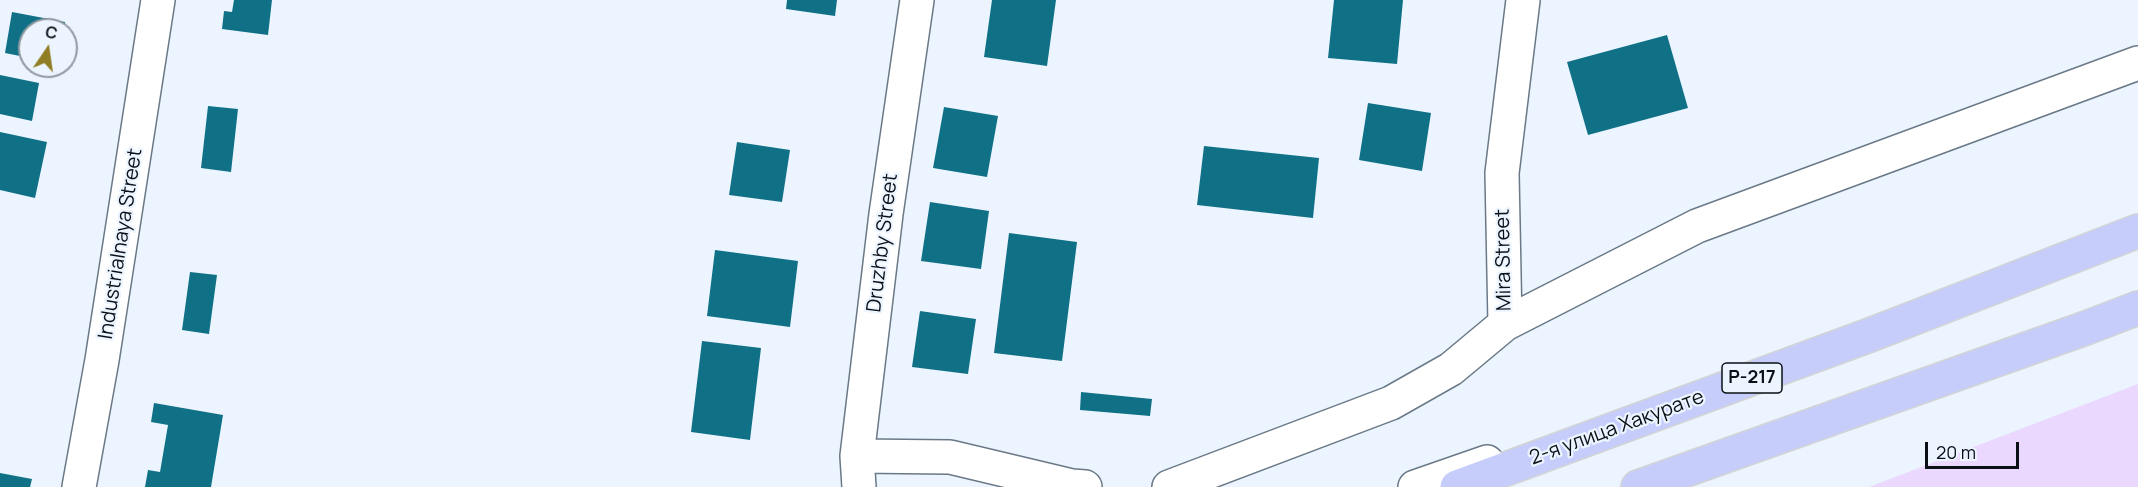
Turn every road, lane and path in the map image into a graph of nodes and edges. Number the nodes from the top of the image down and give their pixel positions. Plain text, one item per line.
1 (158, 0) edge
2 (917, 0) edge
3 (1523, 0) edge
4 (2138, 63) edge
5 (2138, 231) edge
6 (2138, 308) edge
7 (1505, 324) junction
8 (1870, 335) junction
9 (858, 471) edge
10 (79, 487) edge
11 (1085, 487) edge
12 (1169, 487) edge
13 (1415, 487) edge
14 (1457, 487) edge
15 (1638, 487) edge

1 - 10 street, Industrialnaya Street
2 - 9 street, Druzhby Street
3 - 7 street, Mira Street
4 - 7 street
5 - 8 main road, 2-я улица Хакурате / Р-217
6 - 15 main road
7 - 12 street, Mira Street
8 - 13 street
8 - 14 main road, 2-я улица Хакурате / Р-217
9 - 11 street

